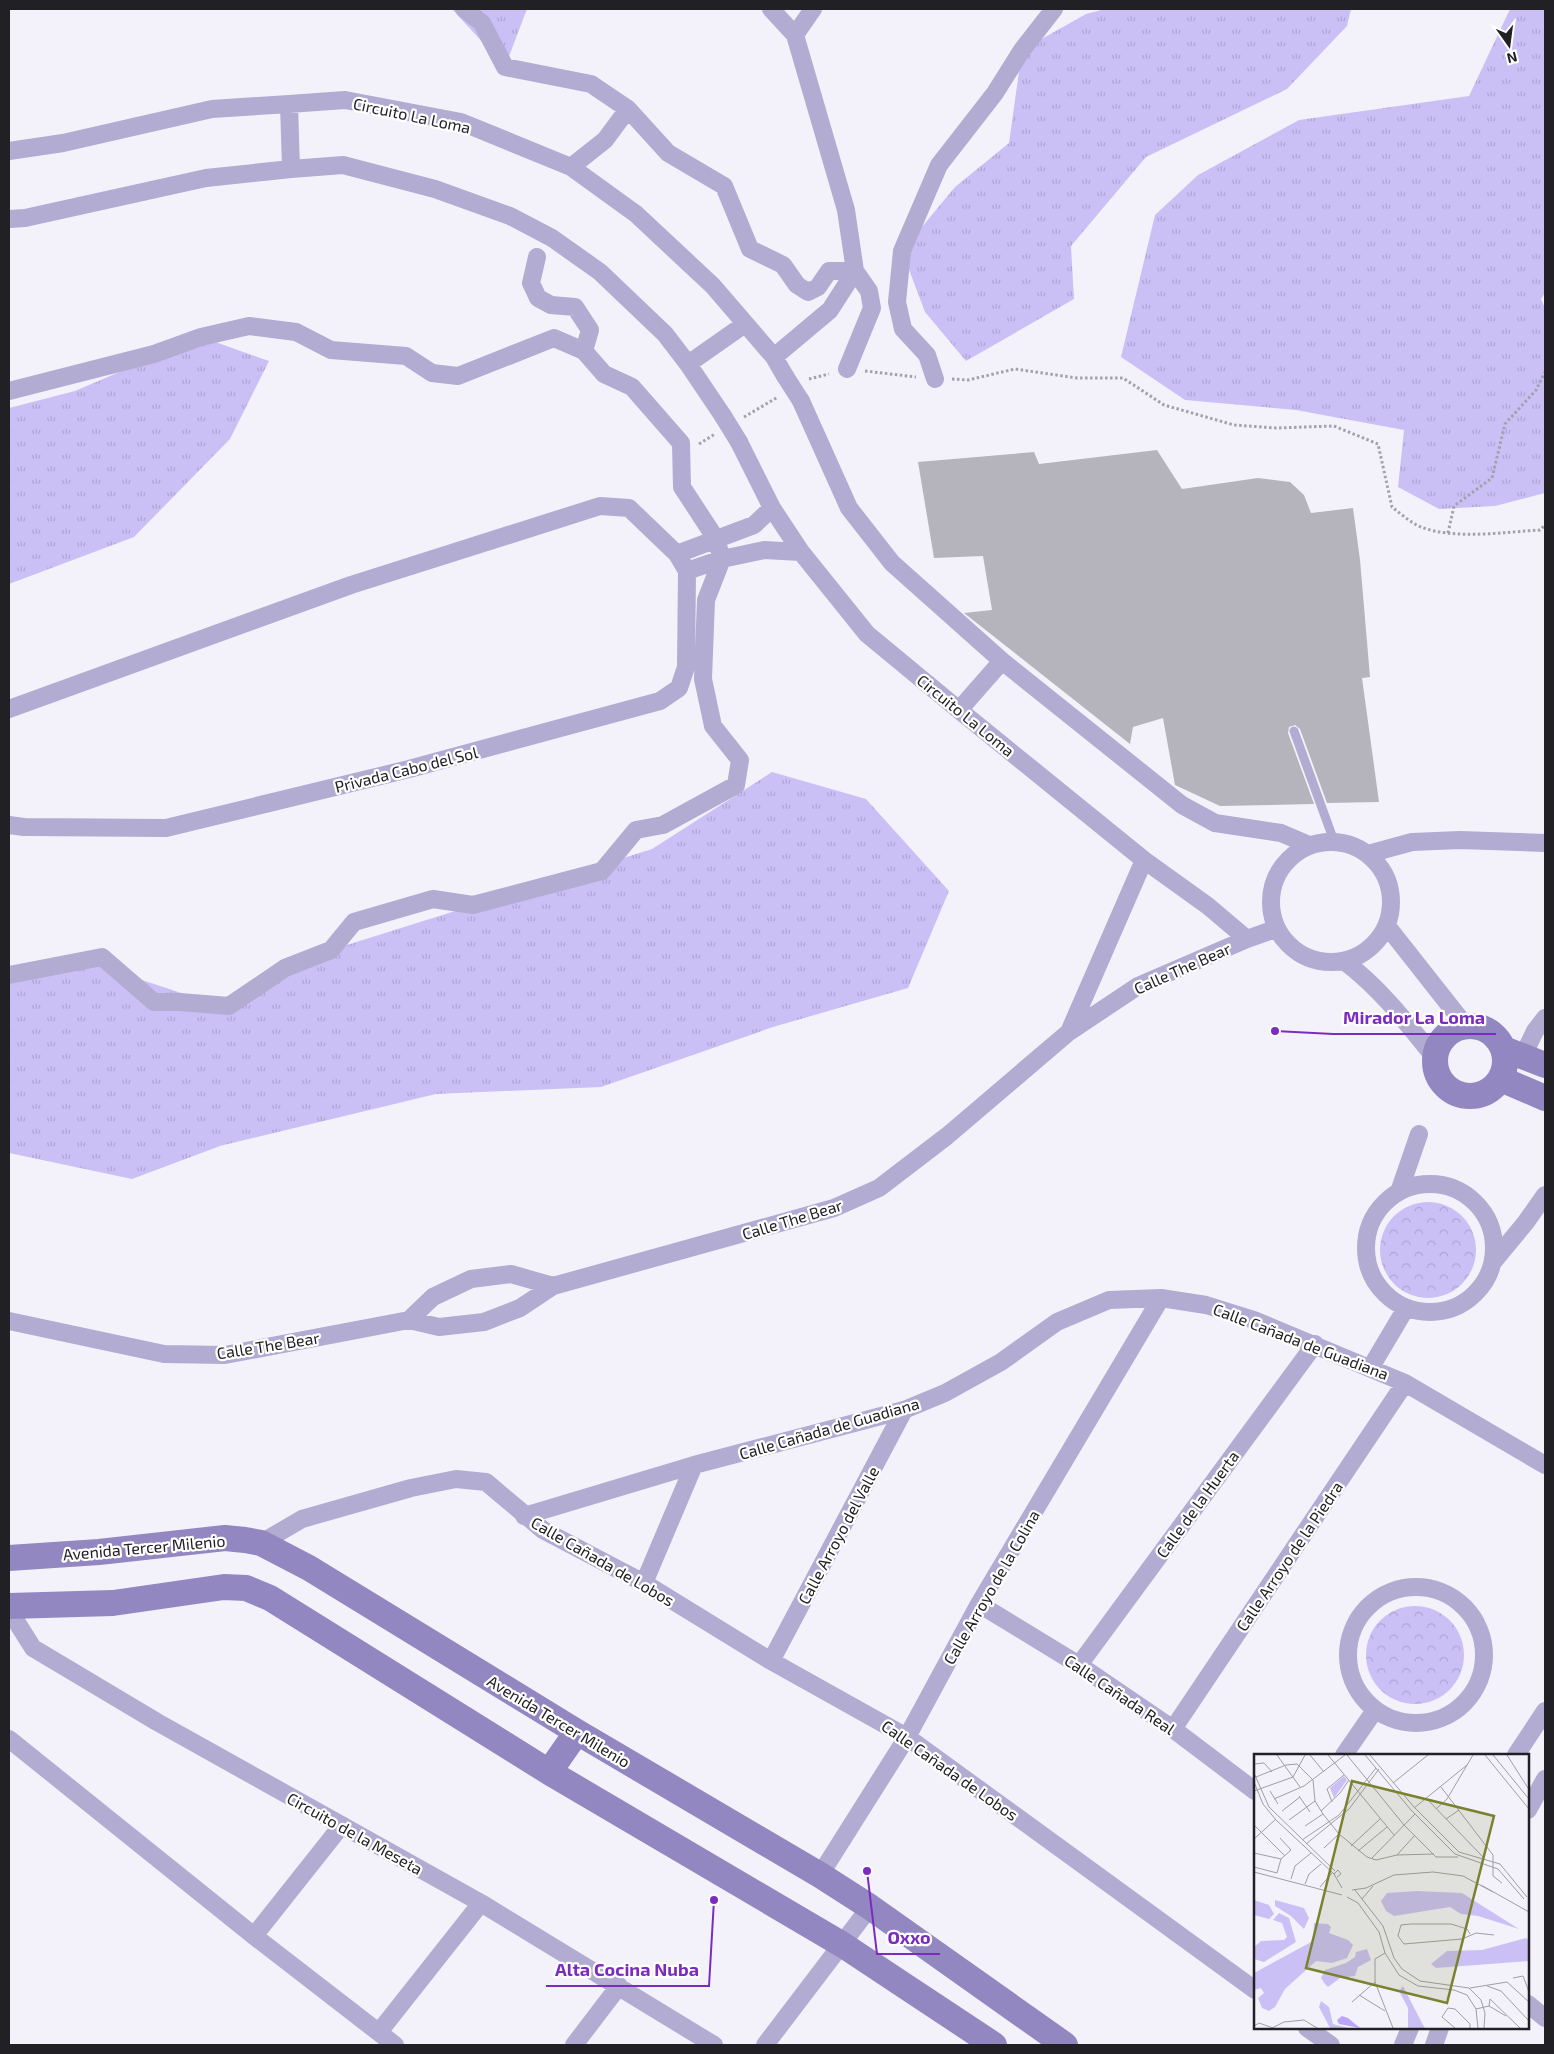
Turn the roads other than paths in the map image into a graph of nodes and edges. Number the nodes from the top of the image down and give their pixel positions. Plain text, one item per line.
1 (464, 9) edge
2 (771, 9) edge
3 (813, 9) edge
4 (1054, 9) edge
5 (795, 34) junction
6 (289, 104) junction
7 (628, 109) junction
8 (9, 151) edge
9 (571, 167) junction
10 (291, 169) junction
11 (9, 219) edge
12 (537, 257) dead end
13 (855, 271) junction
14 (869, 291) junction
15 (897, 302) junction
16 (745, 324) junction
17 (584, 350) junction
18 (774, 357) junction
19 (688, 364) junction
20 (848, 369) road end
21 (935, 379) road end
22 (9, 391) edge
23 (772, 508) junction
24 (716, 539) junction
25 (802, 552) junction
26 (677, 554) junction
27 (722, 559) junction
28 (687, 571) junction
29 (1002, 661) junction
30 (9, 709) edge
31 (959, 710) junction
32 (1294, 731) dead end
33 (9, 825) edge
34 (1334, 841) junction
35 (1545, 843) edge
36 (1309, 845) junction
37 (1368, 854) junction
38 (1144, 860) junction
39 (1387, 926) junction
40 (1276, 929) junction
41 (1247, 939) junction
42 (1344, 961) junction
43 (9, 975) edge
44 (1545, 1018) edge
45 (1465, 1025) junction
46 (1069, 1032) junction
47 (1524, 1057) edge
48 (1435, 1058) junction
49 (1501, 1079) junction
50 (1545, 1098) edge
51 (1419, 1134) dead end
52 (1398, 1192) junction
53 (1545, 1195) edge
54 (1493, 1262) junction
55 (553, 1286) junction
56 (1161, 1298) junction
57 (1406, 1308) junction
58 (409, 1320) junction
59 (9, 1321) edge
60 (1316, 1344) junction
61 (1371, 1368) junction
62 (1405, 1383) junction
63 (904, 1410) junction
64 (694, 1465) junction
65 (1545, 1465) edge
66 (524, 1516) junction
67 (261, 1543) junction
68 (9, 1558) edge
69 (644, 1583) junction
70 (979, 1604) junction
71 (9, 1606) edge
72 (9, 1610) edge
73 (772, 1661) junction
74 (1078, 1665) junction
75 (1375, 1710) junction
76 (1545, 1711) edge
77 (1173, 1729) junction
78 (577, 1732) junction
79 (907, 1736) junction
80 (9, 1739) edge
81 (1345, 1754) edge
82 (1517, 1754) edge
83 (549, 1772) junction
84 (1545, 1779) edge
85 (1254, 1790) edge
86 (1529, 1808) edge
87 (342, 1826) junction
88 (820, 1875) junction
89 (481, 1903) junction
90 (870, 1907) junction
91 (254, 1936) junction
92 (843, 1945) junction
93 (619, 1986) junction
94 (1254, 1989) edge
95 (1529, 2005) edge
96 (1545, 2018) edge
97 (1308, 2029) edge
98 (1410, 2029) edge
99 (1440, 2029) edge
100 (379, 2032) junction
101 (395, 2045) edge
102 (574, 2045) edge
103 (714, 2045) edge
104 (765, 2045) edge
105 (994, 2045) edge
106 (1065, 2045) edge
107 (1331, 2045) edge
108 (1403, 2045) edge
109 (1434, 2045) edge

1 - 7 street
2 - 5 street
3 - 5 street
4 - 15 street
5 - 13 street
6 - 8 street, Circuito La Loma
6 - 9 street, Circuito La Loma
6 - 10 street
7 - 9 street
7 - 13 street
9 - 16 street, Circuito La Loma
10 - 11 street
10 - 19 street
12 - 17 street
13 - 14 street
13 - 18 street
14 - 15 street
14 - 20 street
15 - 21 street
16 - 18 street, Circuito La Loma
16 - 19 street
17 - 22 street
17 - 24 street
18 - 29 street, Circuito La Loma, bridge
19 - 23 street, Circuito La Loma, bridge
23 - 24 street
23 - 25 street, Circuito La Loma
24 - 26 street
24 - 27 street
25 - 27 street
25 - 31 street, Circuito La Loma
26 - 28 street
26 - 30 street
27 - 28 street
27 - 43 street
28 - 33 street, Privada Cabo del Sol
29 - 31 street
29 - 36 street
31 - 38 street, Circuito La Loma
32 - 34 lane
34 - 36 street
34 - 37 street
35 - 37 street
36 - 40 street
37 - 39 street
38 - 41 street, Circuito La Loma
38 - 46 street, Calle The Bear
39 - 42 street
39 - 45 street
40 - 41 street, Calle The Bear
40 - 42 street
41 - 46 street, Calle The Bear
42 - 48 street
44 - 47 street
45 - 47 street
45 - 48 street
46 - 55 street, Calle The Bear
47 - 49 street
48 - 49 street
49 - 50 street
51 - 52 street
52 - 54 street
52 - 57 street
53 - 54 street
54 - 57 street
55 - 58 street, Calle The Bear
55 - 58 street
56 - 60 street, Calle Cañada de Guadiana
56 - 63 street, Calle Cañada de Guadiana
56 - 70 street, Calle Arroyo de la Colina
57 - 61 street
58 - 59 street, Calle The Bear
60 - 61 street, Calle Cañada de Guadiana
60 - 74 street, Calle de la Huerta
61 - 62 street, Calle Cañada de Guadiana
62 - 65 street, Calle Cañada de Guadiana
62 - 77 street, Calle Arroyo de la Piedra
63 - 64 street, Calle Cañada de Guadiana
63 - 73 street, Calle Arroyo del Valle
64 - 66 street, Calle Cañada de Guadiana
64 - 69 street
66 - 67 street
66 - 69 street, Calle Cañada de Lobos
67 - 68 street, Avenida Tercer Milenio
67 - 78 street, Avenida Tercer Milenio
69 - 73 street, Calle Cañada de Lobos
70 - 74 street, Calle Cañada Real
70 - 79 street, Calle Arroyo de la Colina
71 - 83 street
72 - 87 street, Circuito de la Meseta
73 - 79 street, Calle Cañada de Lobos
74 - 77 street, Calle Cañada Real
75 - 75 street
75 - 81 street
76 - 82 street
77 - 85 street, Calle Cañada Real
78 - 83 street
78 - 88 street, Avenida Tercer Milenio
79 - 88 street, Calle Arroyo de la Colina
79 - 94 street, Calle Cañada de Lobos
80 - 91 street
83 - 92 street
84 - 86 street
87 - 89 street, Circuito de la Meseta
87 - 91 street
88 - 90 street, Avenida Tercer Milenio
89 - 93 street, Circuito de la Meseta
89 - 100 street
90 - 92 street
90 - 106 street, Avenida Tercer Milenio
91 - 100 street
92 - 104 street
92 - 105 street
93 - 102 street
93 - 103 street, Circuito de la Meseta
95 - 96 street
97 - 107 street
98 - 108 street
99 - 109 street
100 - 101 street

